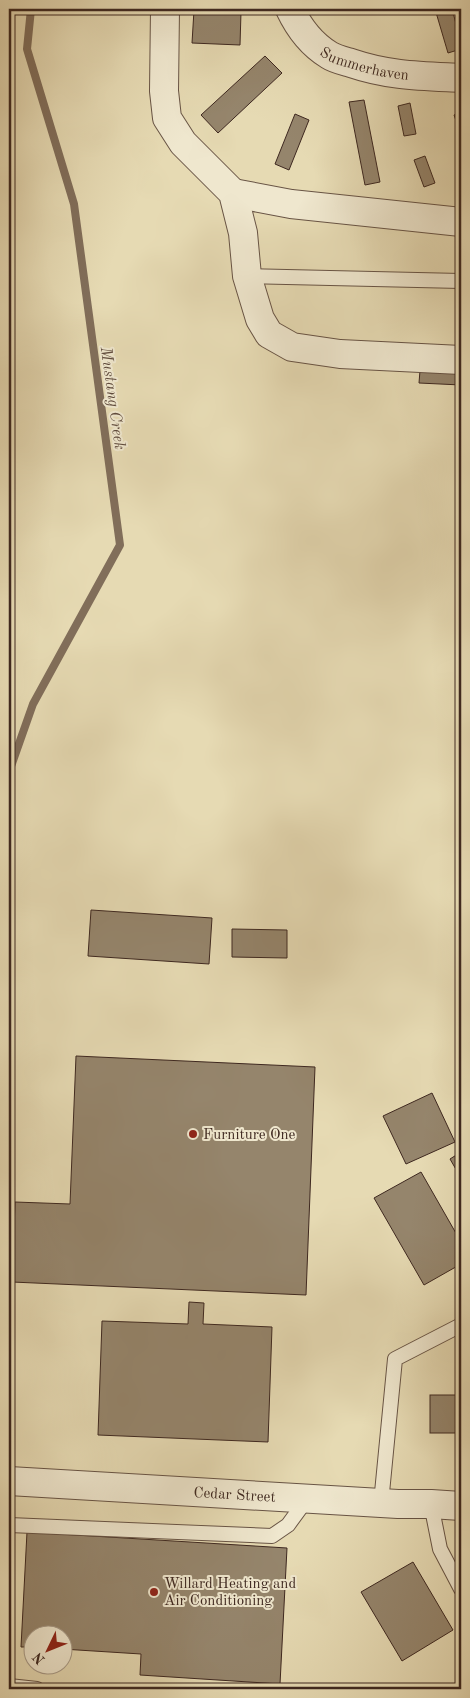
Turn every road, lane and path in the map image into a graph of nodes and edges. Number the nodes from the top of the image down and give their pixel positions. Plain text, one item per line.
1 (165, 9) edge
2 (290, 9) edge
3 (461, 78) edge
4 (233, 194) junction
5 (461, 222) edge
6 (247, 276) junction
7 (461, 281) edge
8 (461, 360) edge
9 (461, 1325) edge
10 (9, 1482) edge
11 (307, 1499) junction
12 (380, 1503) junction
13 (431, 1504) junction
14 (461, 1506) edge
15 (9, 1525) edge
16 (461, 1589) edge
17 (9, 1686) edge
18 (38, 1689) edge

1 - 4 street
2 - 3 street, Summerhaven
4 - 5 street
4 - 6 street
6 - 7 lane
6 - 8 street
9 - 12 lane
10 - 11 street, Cedar Street
11 - 12 street, Cedar Street
11 - 15 lane
12 - 13 street, Cedar Street
13 - 14 street, Cedar Street
13 - 16 lane
17 - 18 lane

